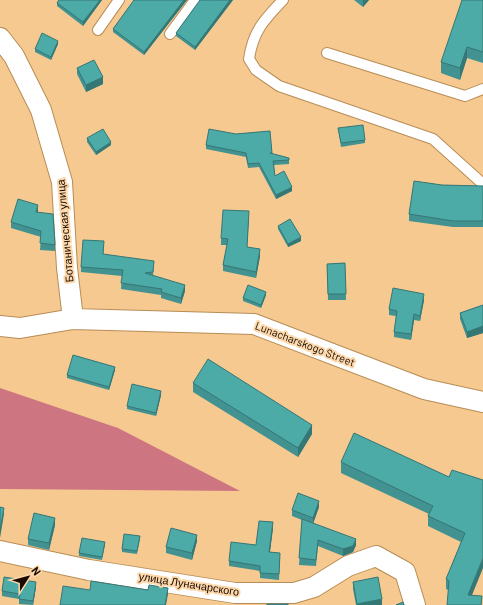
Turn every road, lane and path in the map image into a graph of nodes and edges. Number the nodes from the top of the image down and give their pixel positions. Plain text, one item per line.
1 (119, 0) edge
2 (195, 0) edge
3 (283, 0) edge
4 (98, 30) dead end
5 (170, 34) dead end
6 (0, 38) edge
7 (327, 53) dead end
8 (483, 89) edge
9 (483, 184) edge
10 (73, 319) junction
11 (0, 326) edge
12 (483, 402) edge
13 (0, 551) edge
14 (415, 605) edge

1 - 4 lane
2 - 5 lane
3 - 9 lane
6 - 10 street, Ботаническая улица
7 - 8 lane
10 - 11 street, Lunacharskogo Street
10 - 12 street, Lunacharskogo Street
13 - 14 street, улица Луначарского

